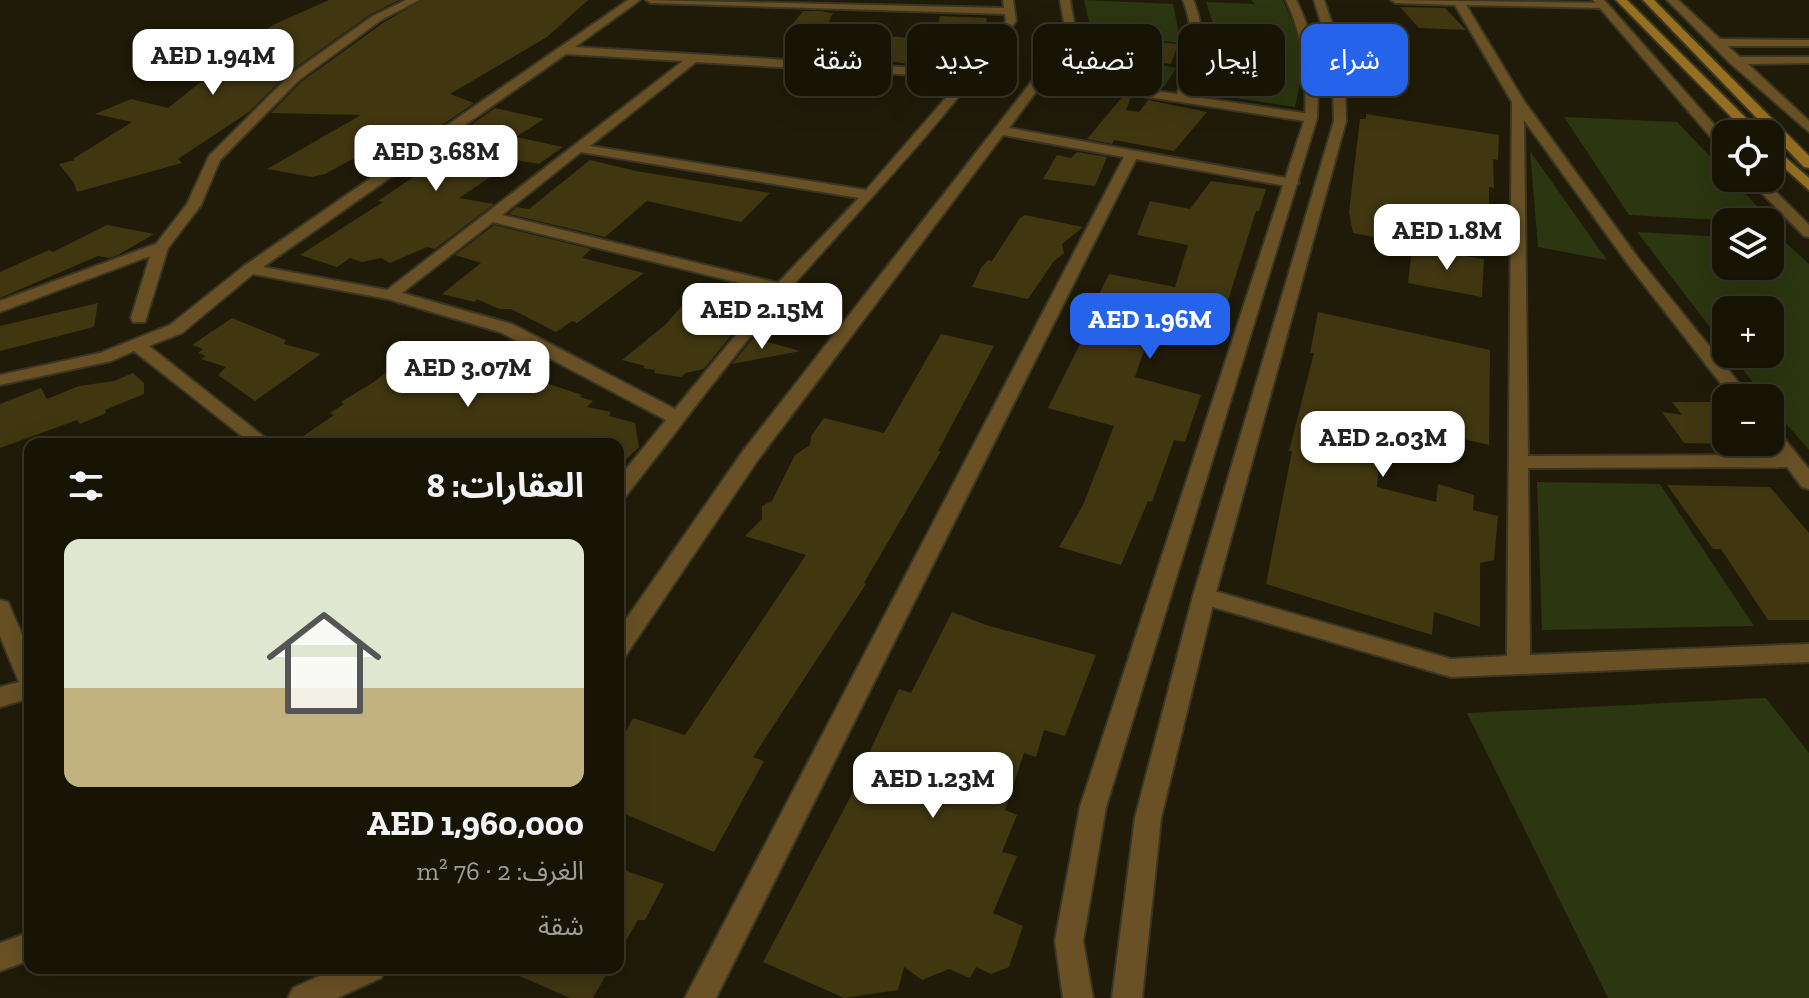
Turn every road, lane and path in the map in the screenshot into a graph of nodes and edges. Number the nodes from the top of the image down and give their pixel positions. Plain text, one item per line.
1 (414, 0) edge
2 (635, 0) edge
3 (651, 0) edge
4 (1065, 0) edge
5 (1188, 0) edge
6 (1291, 0) edge
7 (1319, 0) edge
8 (1396, 0) edge
9 (1621, 0) edge
10 (1648, 0) edge
11 (1672, 0) edge
12 (789, 1) edge
13 (1458, 1) edge
14 (1600, 2) edge
15 (1009, 6) edge
16 (1069, 24) edge
17 (1715, 42) junction
18 (1809, 43) edge
19 (561, 50) junction
20 (694, 58) junction
21 (1809, 60) edge
22 (1734, 61) junction
23 (907, 71) edge
24 (1033, 87) edge
25 (954, 96) edge
26 (1162, 96) edge
27 (1181, 99) junction
28 (1518, 102) junction
29 (1311, 118) junction
30 (1741, 120) edge
31 (1809, 128) edge
32 (999, 130) junction
33 (1712, 130) edge
34 (579, 148) junction
35 (1131, 155) junction
36 (1784, 162) edge
37 (1809, 164) edge
38 (1292, 183) junction
39 (1809, 186) edge
40 (1768, 192) edge
41 (869, 195) junction
42 (492, 217) junction
43 (1809, 233) edge
44 (161, 247) junction
45 (250, 269) junction
46 (782, 289) junction
47 (390, 295) junction
48 (0, 307) edge
49 (139, 318) dead end
50 (137, 345) junction
51 (0, 380) edge
52 (1731, 384) edge
53 (676, 417) junction
54 (256, 438) edge
55 (1784, 452) edge
56 (1791, 461) junction
57 (1519, 462) junction
58 (1809, 482) edge
59 (624, 484) edge
60 (1204, 596) junction
61 (0, 608) edge
62 (624, 640) edge
63 (1809, 653) edge
64 (1519, 665) junction
65 (24, 666) edge
66 (24, 690) edge
67 (0, 697) edge
68 (24, 948) edge
69 (0, 957) edge
70 (357, 974) edge
71 (303, 998) edge
72 (700, 998) edge
73 (1078, 998) edge
74 (1127, 998) edge

1 - 44 street
2 - 19 street
3 - 12 street
4 - 16 street
5 - 27 street
6 - 29 street
7 - 60 street
8 - 13 street
9 - 30 main road
10 - 37 main road
11 - 17 street
12 - 15 street
13 - 14 street
13 - 28 street
14 - 33 street
17 - 18 street
17 - 22 street
19 - 20 street
19 - 45 street
20 - 23 street
20 - 34 street
21 - 22 street
22 - 31 street
24 - 32 street
25 - 41 street
26 - 27 street
27 - 29 street
28 - 52 street
28 - 57 street
29 - 38 street
32 - 35 street
32 - 62 street
34 - 41 street
34 - 42 street
35 - 38 street
35 - 72 street
36 - 39 main road
38 - 73 street
40 - 43 street
41 - 46 street
42 - 46 street
42 - 47 street
44 - 48 street
44 - 49 street
45 - 47 street
45 - 50 street
46 - 53 street
47 - 53 street
50 - 51 street
50 - 54 street
53 - 59 street
55 - 56 street
56 - 57 street
56 - 58 street
57 - 64 street
60 - 64 street
60 - 74 street
61 - 65 street
63 - 64 street
66 - 67 street
68 - 69 street
70 - 71 street

